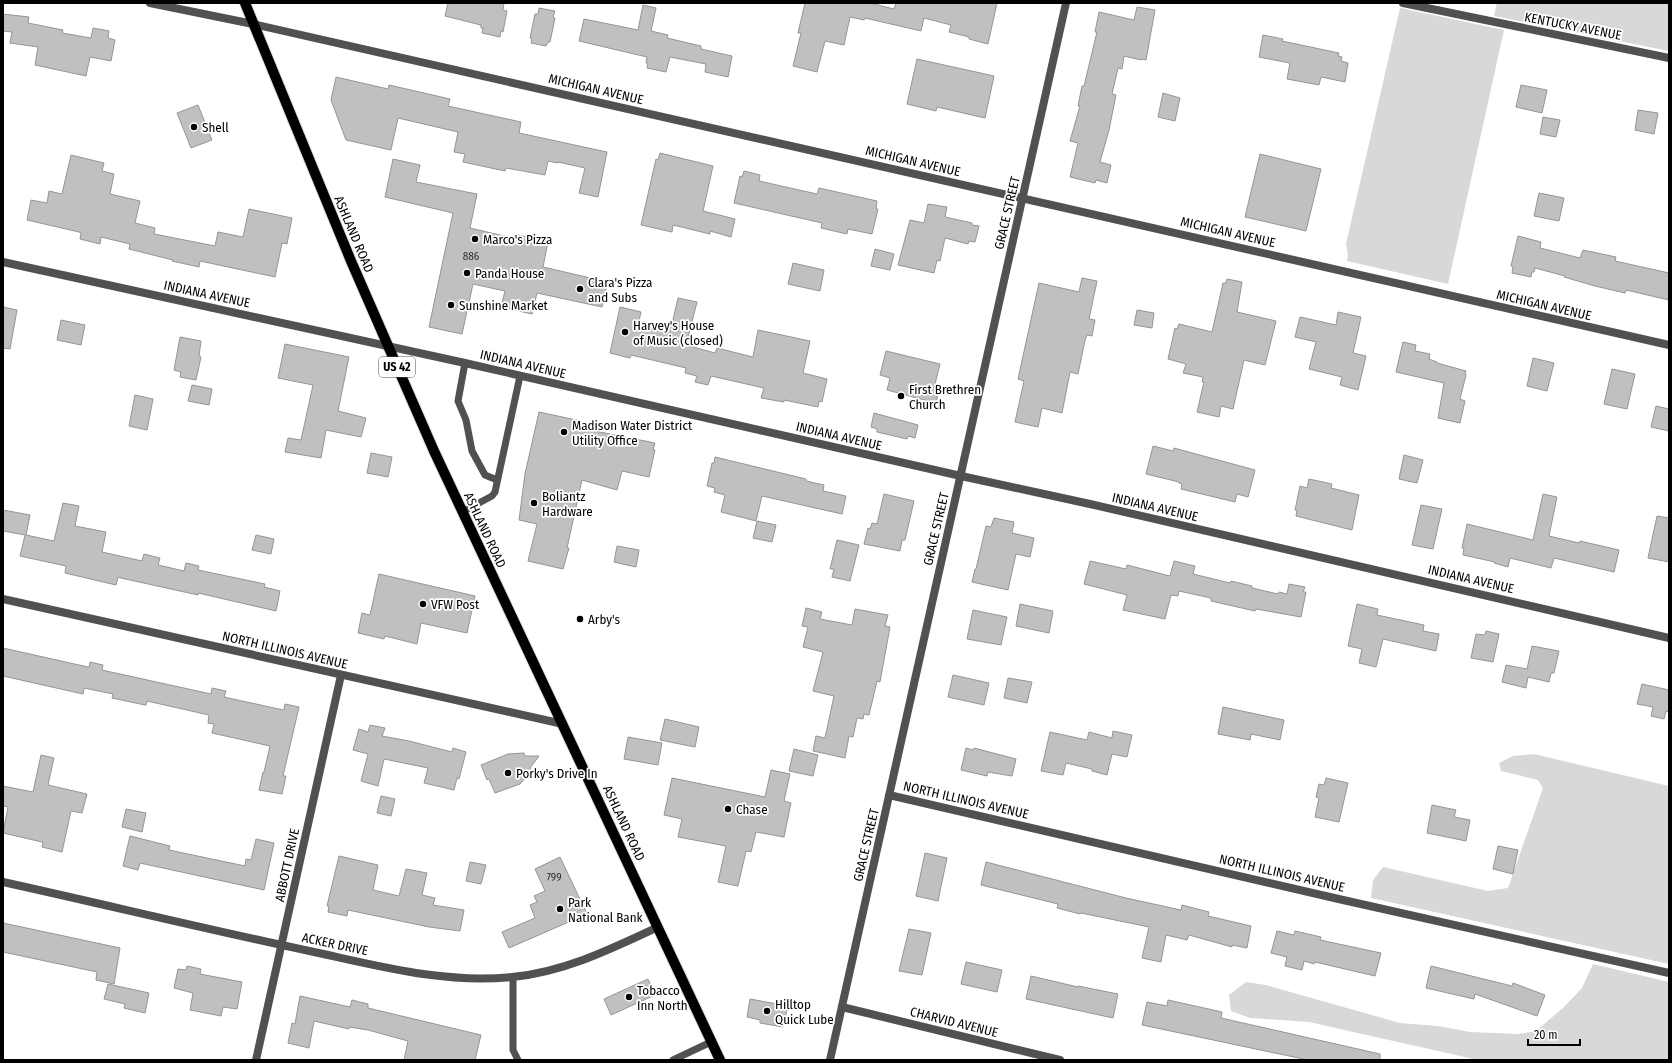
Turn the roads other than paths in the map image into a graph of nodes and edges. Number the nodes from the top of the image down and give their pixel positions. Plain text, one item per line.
1 (150, 3) edge
2 (245, 3) edge
3 (1066, 3) edge
4 (1403, 3) edge
5 (253, 24) junction
6 (1669, 58) edge
7 (1022, 198) junction
8 (3, 262) edge
9 (1669, 345) edge
10 (388, 346) junction
11 (465, 363) junction
12 (520, 376) junction
13 (961, 476) junction
14 (497, 480) junction
15 (462, 512) junction
16 (3, 599) edge
17 (1669, 638) edge
18 (341, 675) junction
19 (562, 724) junction
20 (889, 794) junction
21 (3, 882) edge
22 (658, 927) junction
23 (282, 945) junction
24 (1669, 973) edge
25 (513, 977) junction
26 (842, 1007) junction
27 (711, 1042) junction
28 (256, 1060) edge
29 (518, 1060) edge
30 (673, 1060) edge
31 (720, 1060) edge
32 (830, 1060) edge
33 (1060, 1060) edge

1 - 5 street, MICHIGAN AVENUE
2 - 5 main road, ASHLAND ROAD / US 42
3 - 7 street, GRACE STREET
4 - 6 street, KENTUCKY AVENUE
5 - 7 street, MICHIGAN AVENUE
5 - 10 main road, ASHLAND ROAD / US 42
7 - 9 street, MICHIGAN AVENUE
7 - 13 street, GRACE STREET
8 - 10 street, INDIANA AVENUE
10 - 11 street, INDIANA AVENUE
10 - 15 main road, ASHLAND ROAD / US 42
11 - 12 street, INDIANA AVENUE
11 - 14 lane
12 - 13 street, INDIANA AVENUE
12 - 14 lane
13 - 17 street, INDIANA AVENUE
13 - 20 street, GRACE STREET
14 - 15 lane
15 - 19 main road, ASHLAND ROAD / US 42
16 - 18 street, NORTH ILLINOIS AVENUE
18 - 19 street, NORTH ILLINOIS AVENUE
18 - 23 street, ABBOTT DRIVE
19 - 22 main road, ASHLAND ROAD / US 42
20 - 24 street, NORTH ILLINOIS AVENUE
20 - 26 street, GRACE STREET
21 - 23 street, ACKER DRIVE
22 - 25 street, ACKER DRIVE
22 - 27 main road, ASHLAND ROAD / US 42
23 - 25 street, ACKER DRIVE
23 - 28 street, ABBOTT DRIVE
25 - 29 lane
26 - 32 street, GRACE STREET
26 - 33 street, CHARVID AVENUE
27 - 30 lane
27 - 31 main road, ASHLAND ROAD / US 42

